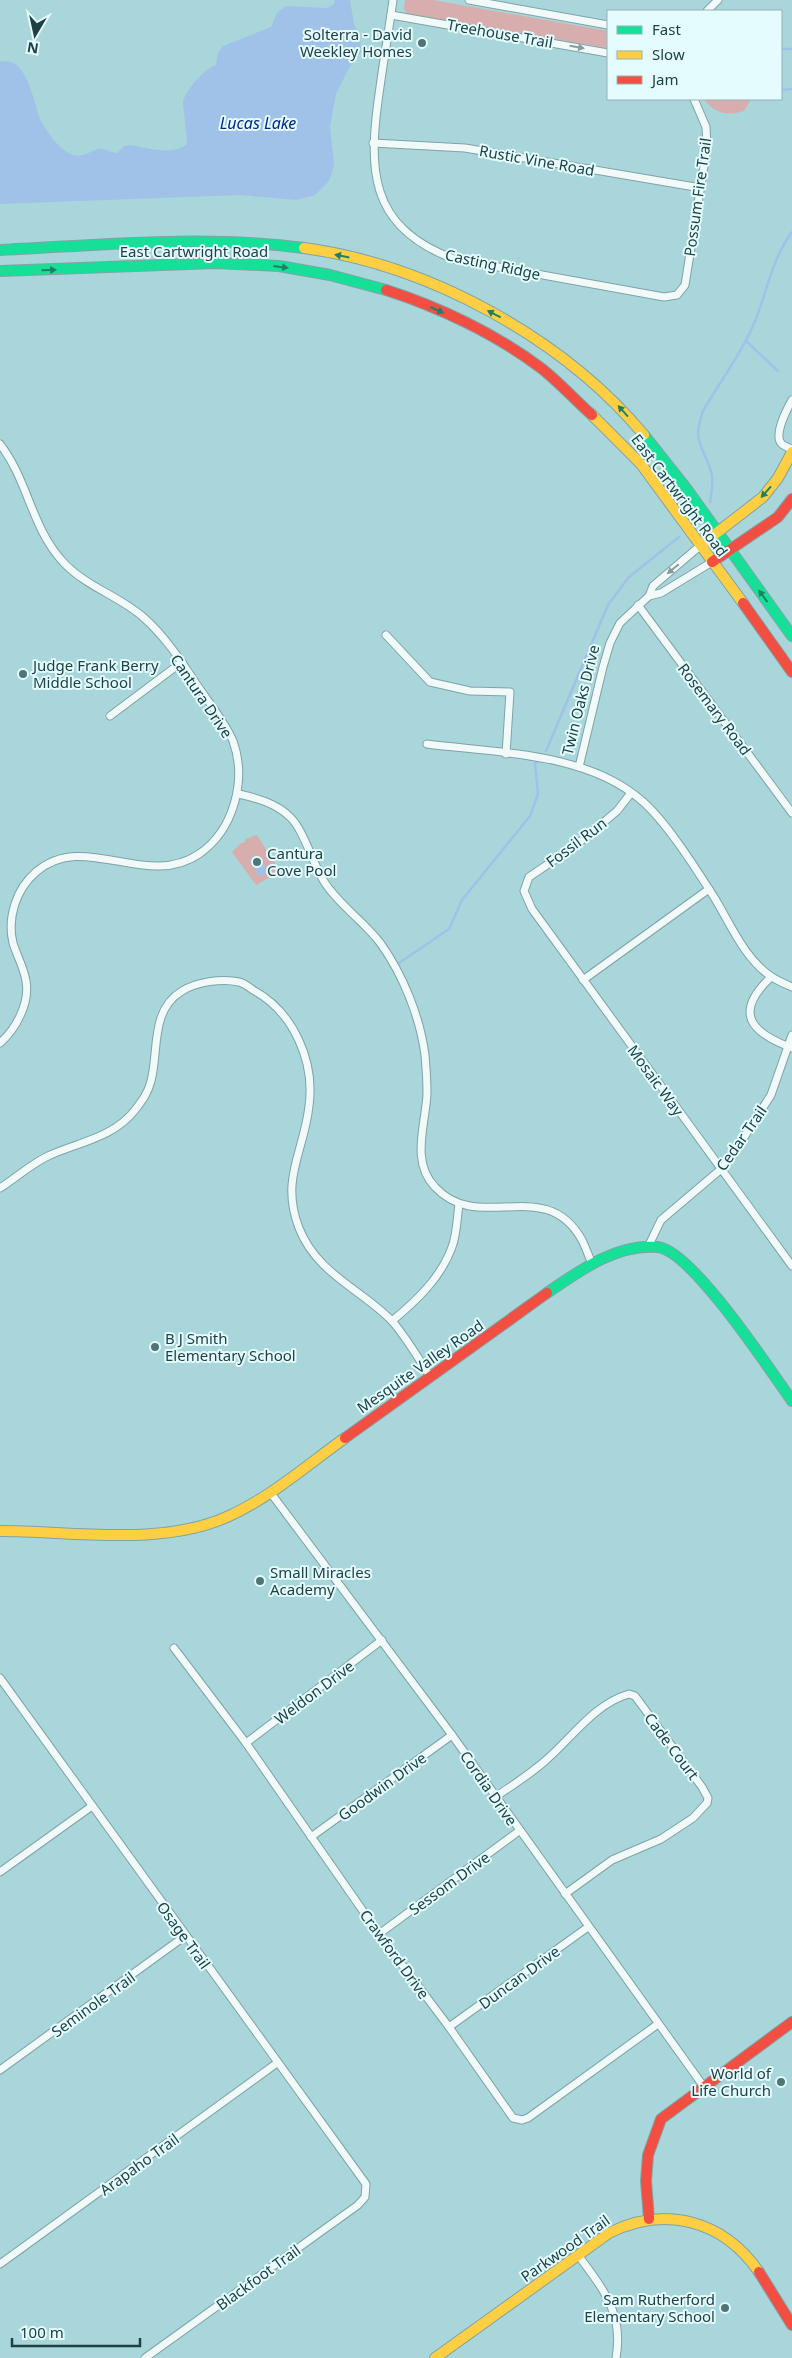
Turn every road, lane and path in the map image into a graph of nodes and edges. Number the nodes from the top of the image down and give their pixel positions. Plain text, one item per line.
1 (393, 0) edge
2 (469, 0) edge
3 (718, 0) edge
4 (708, 10) edge
5 (391, 14) junction
6 (607, 25) edge
7 (607, 53) edge
8 (694, 100) edge
9 (373, 143) junction
10 (700, 188) junction
11 (0, 250) edge
12 (0, 271) edge
13 (677, 295) joint
14 (792, 400) edge
15 (0, 444) edge
16 (792, 450) edge
17 (792, 499) edge
18 (717, 532) junction
19 (701, 545) junction
20 (730, 551) junction
21 (712, 562) junction
22 (649, 596) junction
23 (638, 605) junction
24 (386, 635) dead end
25 (792, 636) edge
26 (182, 662) junction
27 (792, 672) edge
28 (110, 716) dead end
29 (427, 744) dead end
30 (506, 754) junction
31 (579, 767) junction
32 (631, 793) junction
33 (238, 794) junction
34 (792, 813) edge
35 (709, 889) junction
36 (524, 891) joint
37 (771, 977) junction
38 (583, 980) junction
39 (792, 987) edge
40 (792, 1035) edge
41 (0, 1043) edge
42 (790, 1047) edge
43 (720, 1170) junction
44 (0, 1188) edge
45 (459, 1204) junction
46 (648, 1246) junction
47 (592, 1264) junction
48 (792, 1266) edge
49 (392, 1321) junction
50 (430, 1376) junction
51 (792, 1401) edge
52 (270, 1492) junction
53 (0, 1531) edge
54 (382, 1640) junction
55 (174, 1648) dead end
56 (0, 1678) edge
57 (452, 1735) junction
58 (246, 1743) junction
59 (495, 1797) junction
60 (92, 1806) junction
61 (519, 1831) junction
62 (311, 1837) junction
63 (0, 1872) edge
64 (565, 1894) junction
65 (588, 1927) junction
66 (379, 1934) junction
67 (185, 1936) junction
68 (792, 2022) edge
69 (658, 2024) junction
70 (449, 2027) junction
71 (277, 2063) junction
72 (0, 2070) edge
73 (704, 2087) junction
74 (367, 2192) joint
75 (648, 2219) junction
76 (578, 2255) junction
77 (0, 2264) edge
78 (792, 2325) edge
79 (145, 2358) edge
80 (435, 2358) edge
81 (616, 2358) edge

1 - 5 street, Casting Ridge
2 - 6 street, Treehouse Trail
3 - 4 street
5 -> 7 street, Treehouse Trail
5 - 9 street, Casting Ridge
8 - 10 street, Possum Fire Trail
9 - 10 street, Rustic Vine Road
9 - 13 street, Casting Ridge
10 - 13 street, Possum Fire Trail
18 -> 11 street, East Cartwright Road
12 -> 19 street, East Cartwright Road
14 - 16 street
15 - 26 street, Cantura Drive
16 -> 18 street, Twin Oaks Drive
17 - 20 street, Twin Oaks Drive
18 - 19 street, Twin Oaks Drive
18 - 20 street, East Cartwright Road
19 - 21 street, East Cartwright Road
19 -> 22 street, Twin Oaks Drive
20 - 21 street, Twin Oaks Drive
25 -> 20 street, East Cartwright Road
21 - 22 street, Twin Oaks Drive
21 - 27 street, East Cartwright Road
22 - 23 street, Twin Oaks Drive
23 - 31 street, Twin Oaks Drive
23 - 34 street, Rosemary Road
24 - 30 street
26 - 28 street
26 - 33 street, Cantura Drive
29 - 30 street
30 - 31 street
31 - 32 street
32 - 35 street
32 - 36 street, Fossil Run
33 - 41 street, Cantura Drive
33 - 45 street
35 - 37 street
35 - 38 street
36 - 38 street, Mosaic Way
37 - 39 street
37 - 42 street
38 - 43 street, Mosaic Way
40 - 42 street, Cedar Trail
42 - 43 street, Cedar Trail
43 - 46 street, Cedar Trail
43 - 48 street, Mosaic Way
44 - 49 street
45 - 47 street
45 - 49 street
46 - 47 street, Mesquite Valley Road
46 - 51 street, Mesquite Valley Road
47 - 50 street, Mesquite Valley Road
49 - 50 street
50 - 52 street, Mesquite Valley Road
52 - 53 street, Mesquite Valley Road
52 - 54 street, Cordia Drive
54 - 57 street, Cordia Drive
54 - 58 street, Weldon Drive
55 - 58 street, Crawford Drive
56 - 60 street, Osage Trail
57 - 59 street, Cordia Drive
57 - 62 street, Goodwin Drive
58 - 62 street, Crawford Drive
59 - 61 street, Cordia Drive
59 - 64 street, Cade Court
60 - 63 street
60 - 67 street, Osage Trail
61 - 64 street, Cordia Drive
61 - 66 street, Sessom Drive
62 - 66 street, Crawford Drive
64 - 65 street, Cordia Drive
65 - 69 street, Cordia Drive
65 - 70 street, Duncan Drive
66 - 70 street, Crawford Drive
67 - 71 street, Osage Trail
67 - 72 street, Seminole Trail
68 - 73 street
69 - 70 street, Crawford Drive
69 - 73 street, Cordia Drive
71 - 74 street, Osage Trail
71 - 77 street, Arapaho Trail
73 - 75 street
74 - 79 street, Blackfoot Trail
75 - 76 street, Parkwood Trail
75 - 78 street, Parkwood Trail
76 - 80 street, Parkwood Trail
76 - 81 street

